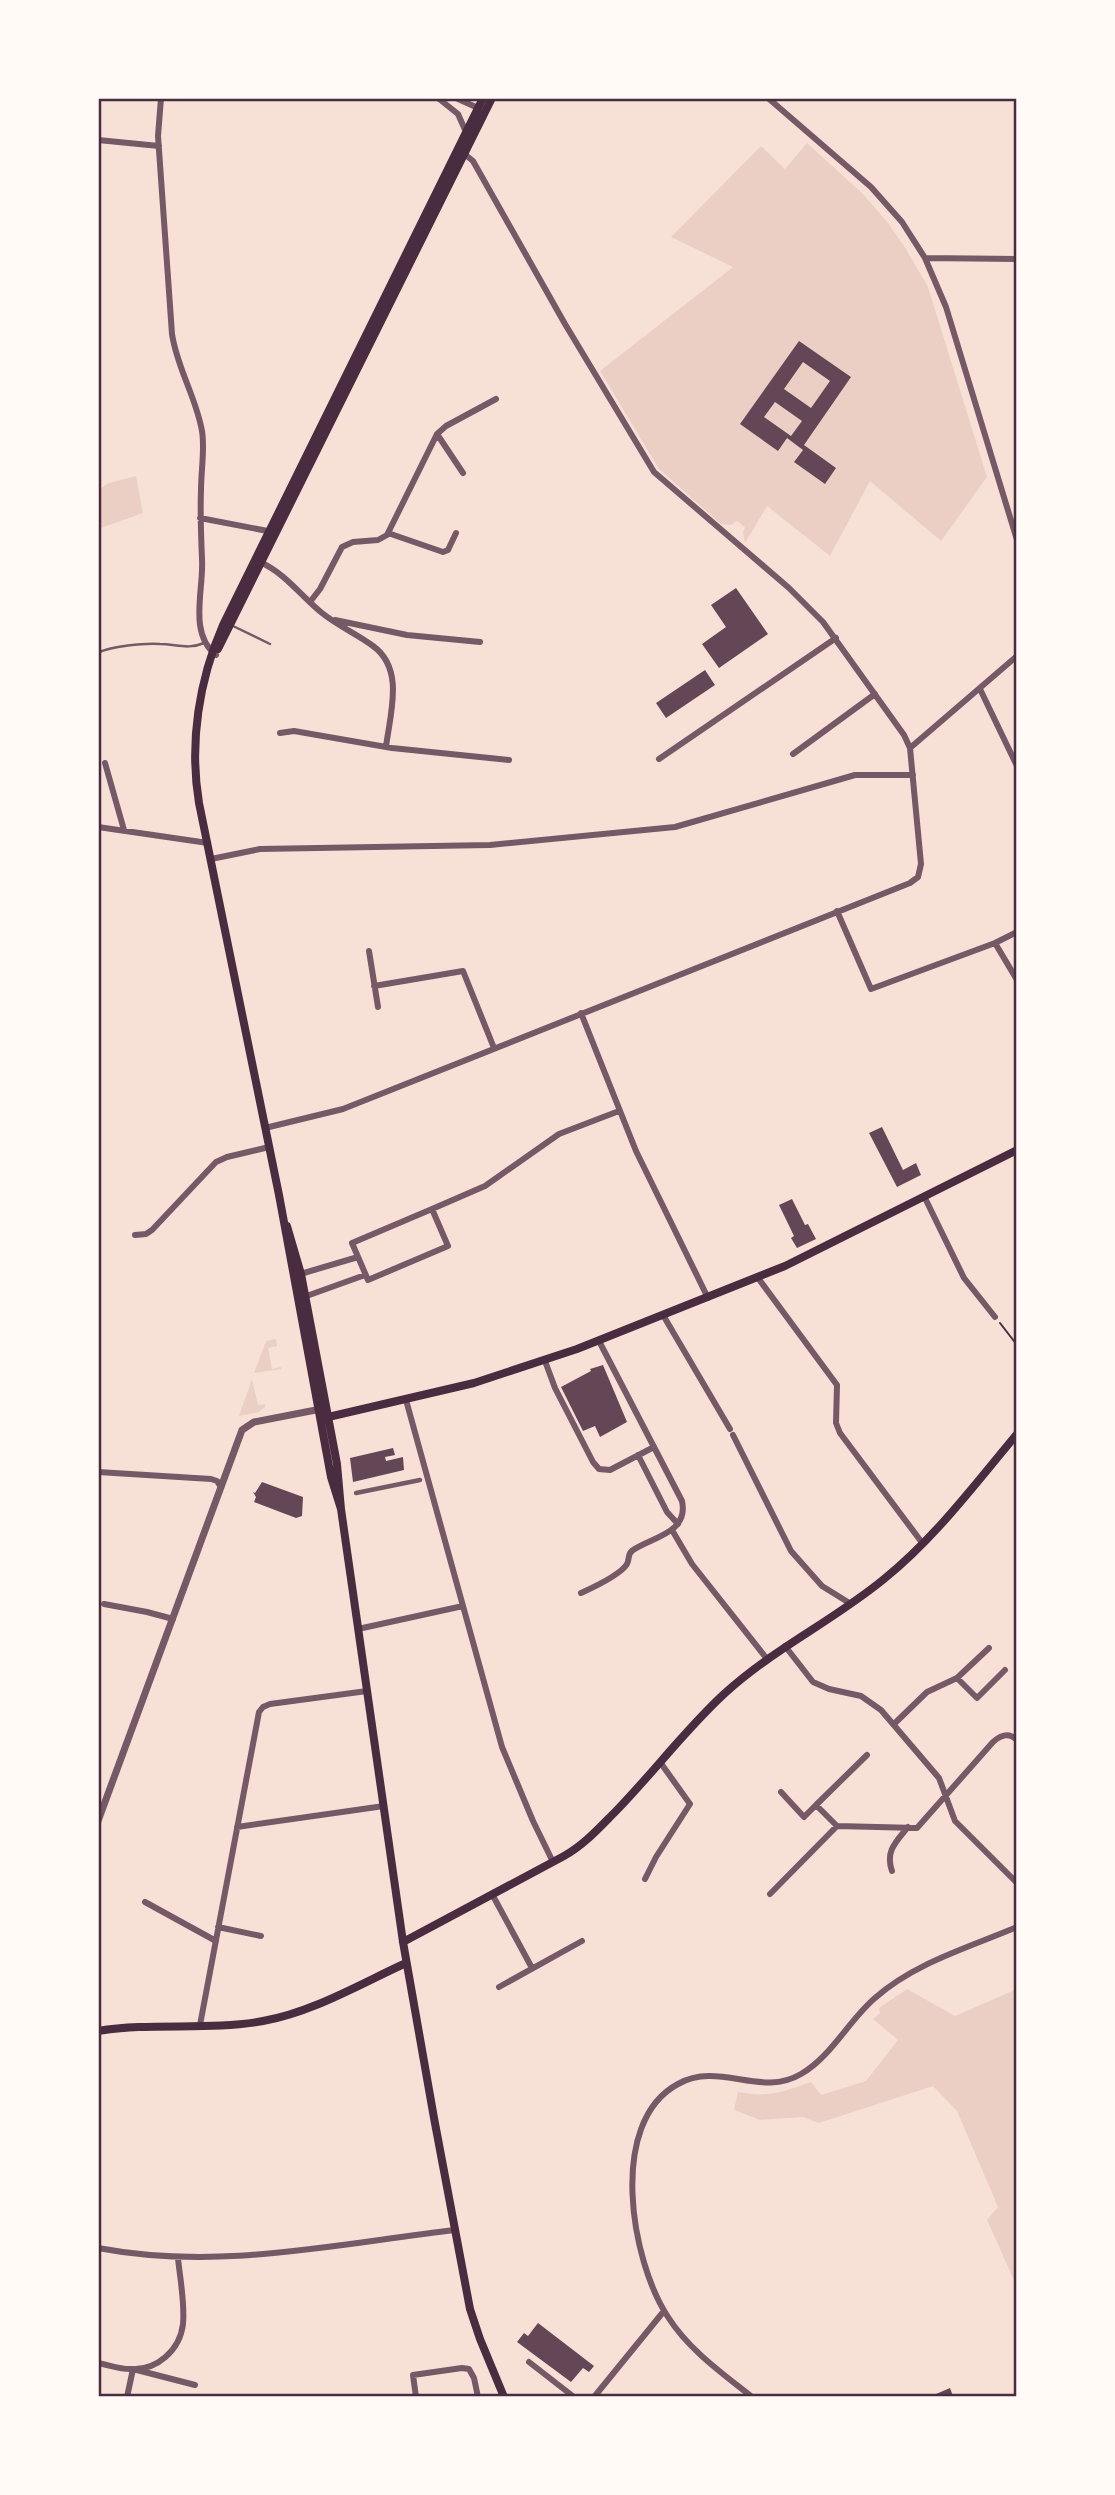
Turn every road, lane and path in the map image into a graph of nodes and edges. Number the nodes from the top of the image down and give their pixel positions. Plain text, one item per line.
1 (160, 98) edge
2 (438, 98) edge
3 (456, 98) edge
4 (768, 98) edge
5 (488, 100) edge
6 (478, 108) junction
7 (478, 127) junction
8 (466, 132) junction
9 (98, 140) edge
10 (159, 146) junction
11 (461, 151) junction
12 (925, 258) junction
13 (1017, 259) edge
14 (495, 399) dead end
15 (437, 434) junction
16 (463, 473) dead end
17 (200, 517) junction
18 (273, 532) junction
19 (388, 533) junction
20 (456, 533) dead end
21 (1017, 540) edge
22 (259, 561) junction
23 (310, 602) junction
24 (330, 619) junction
25 (231, 625) junction
26 (836, 638) junction
27 (480, 642) dead end
28 (205, 643) junction
29 (270, 644) dead end
30 (98, 653) edge
31 (214, 654) junction
32 (1017, 656) edge
33 (980, 689) junction
34 (875, 694) junction
35 (280, 733) dead end
36 (386, 747) junction
37 (910, 748) junction
38 (793, 754) dead end
39 (659, 759) dead end
40 (509, 760) dead end
41 (105, 763) dead end
42 (1017, 766) edge
43 (913, 775) junction
44 (98, 827) edge
45 (124, 830) junction
46 (208, 843) junction
47 (211, 859) junction
48 (837, 911) junction
49 (1017, 932) edge
50 (995, 943) junction
51 (369, 951) dead end
52 (1017, 980) edge
53 (374, 986) junction
54 (378, 1007) dead end
55 (581, 1013) junction
56 (494, 1048) junction
57 (619, 1111) junction
58 (265, 1128) junction
59 (268, 1147) junction
60 (1017, 1150) edge
61 (924, 1196) junction
62 (432, 1209) junction
63 (135, 1235) dead end
64 (358, 1257) junction
65 (297, 1275) junction
66 (365, 1275) junction
67 (758, 1278) junction
68 (301, 1298) junction
69 (708, 1298) junction
70 (663, 1315) junction
71 (995, 1317) joint
72 (599, 1340) junction
73 (1017, 1345) edge
74 (545, 1361) junction
75 (406, 1400) junction
76 (323, 1413) junction
77 (1017, 1434) edge
78 (654, 1447) junction
79 (638, 1455) junction
80 (98, 1472) edge
81 (420, 1480) dead end
82 (221, 1487) junction
83 (356, 1493) dead end
84 (678, 1524) junction
85 (672, 1530) junction
86 (923, 1544) junction
87 (581, 1593) dead end
88 (851, 1604) junction
89 (104, 1605) dead end
90 (463, 1606) junction
91 (173, 1619) junction
92 (358, 1629) junction
93 (785, 1646) junction
94 (989, 1648) dead end
95 (767, 1659) junction
96 (1005, 1670) dead end
97 (957, 1678) junction
98 (367, 1691) junction
99 (894, 1724) junction
100 (1017, 1740) edge
101 (867, 1755) dead end
102 (660, 1762) junction
103 (781, 1792) dead end
104 (945, 1795) junction
105 (816, 1805) junction
106 (384, 1806) junction
107 (98, 1821) edge
108 (837, 1826) junction
109 (237, 1827) junction
110 (908, 1827) junction
111 (553, 1862) junction
112 (892, 1871) dead end
113 (645, 1879) dead end
114 (1017, 1883) edge
115 (492, 1894) junction
116 (770, 1894) dead end
117 (145, 1902) dead end
118 (218, 1927) junction
119 (1017, 1927) edge
120 (261, 1936) dead end
121 (216, 1941) junction
122 (582, 1941) dead end
123 (402, 1942) junction
124 (406, 1963) junction
125 (532, 1968) junction
126 (499, 1987) dead end
127 (200, 2025) junction
128 (98, 2031) edge
129 (455, 2230) junction
130 (98, 2248) edge
131 (178, 2258) junction
132 (664, 2311) junction
133 (529, 2361) dead end
134 (98, 2363) edge
135 (133, 2369) junction
136 (195, 2385) dead end
137 (127, 2397) edge
138 (416, 2397) edge
139 (478, 2397) edge
140 (504, 2397) edge
141 (574, 2397) edge
142 (594, 2397) edge
143 (752, 2397) edge

1 - 10 street
2 - 8 street
3 - 6 street
4 - 12 street
5 - 6 main road
5 - 7 main road
6 - 7 street
6 - 8 main road
7 - 11 main road
8 - 11 main road
9 - 10 street
10 - 17 street
11 - 18 main road
11 - 26 street
12 - 13 street
12 - 21 street
14 - 15 street
15 - 16 street
15 - 19 street
17 - 18 street
17 - 28 street
18 - 22 main road
19 - 20 street
19 - 23 street
22 - 23 street
22 - 25 main road
22 - 31 main road
23 - 24 street
24 - 27 street
24 - 36 street
25 - 29 lane
25 - 31 main road
26 - 34 street
26 - 39 street
28 - 30 lane
28 - 31 street
31 - 46 main road
32 - 33 street
33 - 37 street
33 - 42 street
34 - 37 street
34 - 38 street
35 - 36 street
36 - 40 street
37 - 43 street
41 - 45 street
43 - 47 street
43 - 48 street
44 - 45 street
45 - 46 street
46 - 47 main road
47 - 58 main road
48 - 50 street
48 - 55 street
49 - 50 street
50 - 52 street
51 - 53 street
53 - 54 street
53 - 56 street
55 - 56 street
55 - 57 street
56 - 58 street
57 - 62 street
57 - 69 street
58 - 59 main road
59 - 63 street
59 - 65 main road
60 - 61 main road
61 - 67 main road
61 - 71 street
62 - 64 street
62 - 66 street
64 - 65 street
64 - 66 street
65 - 68 main road
66 - 68 street
67 - 69 main road
67 - 86 street
68 - 76 main road
69 - 70 main road
70 - 72 main road
70 - 88 street
71 - 73 path
72 - 74 main road
72 - 78 street
74 - 75 main road
74 - 79 street
75 - 76 main road
75 - 90 street
76 - 82 street
76 - 92 main road
77 - 86 main road
78 - 79 street
78 - 84 street
79 - 84 street
80 - 82 street
81 - 83 street
82 - 91 street
84 - 85 street
85 - 87 street
85 - 95 street
86 - 88 main road
88 - 93 main road
89 - 91 street
90 - 92 street
90 - 111 street
91 - 107 street
92 - 98 main road
93 - 95 main road
93 - 99 street
94 - 97 street
95 - 102 main road
96 - 97 street
97 - 99 street
98 - 106 main road
98 - 109 street
99 - 104 street
100 - 104 street
101 - 105 street
102 - 111 main road
102 - 113 street
103 - 105 street
104 - 110 street
104 - 114 street
105 - 108 street
106 - 109 street
106 - 123 main road
108 - 110 street
108 - 116 street
109 - 118 street
110 - 112 street
111 - 115 main road
115 - 123 main road
115 - 125 street
117 - 121 street
118 - 120 street
118 - 121 street
119 - 132 street
121 - 127 street
122 - 125 street
123 - 124 main road
124 - 127 main road
124 - 129 main road
125 - 126 street
127 - 128 main road
129 - 131 street
129 - 140 main road
130 - 131 street
131 - 135 street
132 - 142 street
132 - 143 street
133 - 141 street
134 - 135 street
135 - 136 street
135 - 137 street
138 - 139 street

